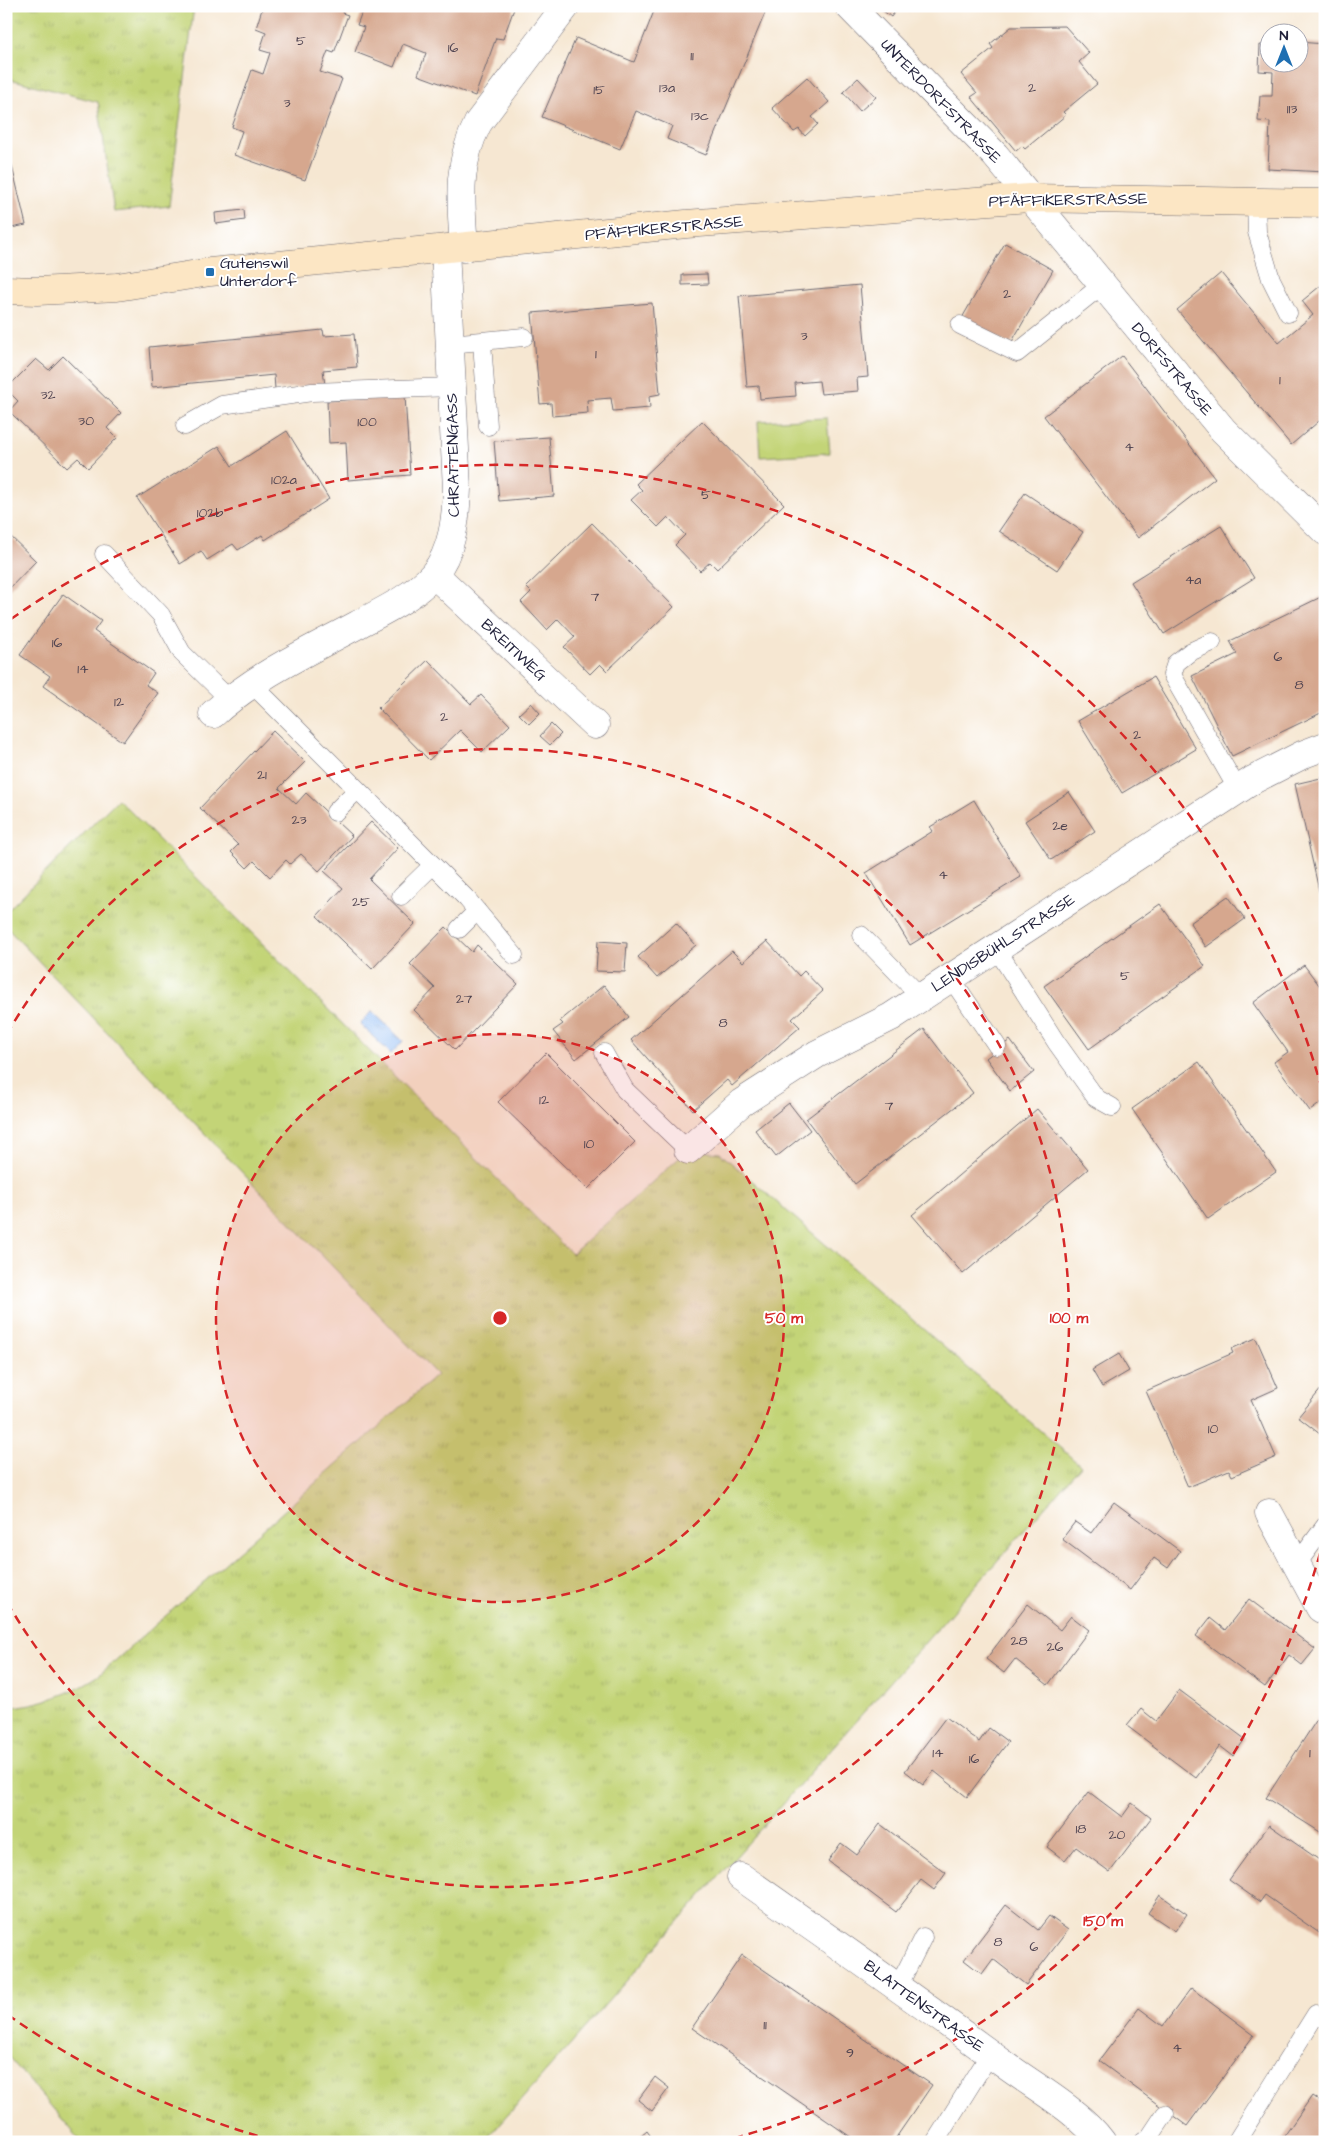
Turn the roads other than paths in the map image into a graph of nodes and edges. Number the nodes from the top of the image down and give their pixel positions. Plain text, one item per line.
1 (566, 6) edge
2 (849, 6) edge
3 (1029, 198) junction
4 (1256, 201) junction
5 (1325, 203) edge
6 (454, 248) junction
7 (1102, 285) junction
8 (6, 290) edge
9 (1288, 313) dead end
10 (960, 325) dead end
11 (524, 337) dead end
12 (482, 342) junction
13 (450, 344) junction
14 (452, 387) junction
15 (185, 426) dead end
16 (488, 426) dead end
17 (1325, 531) edge
18 (104, 554) dead end
19 (434, 574) junction
20 (1212, 642) dead end
21 (252, 684) junction
22 (221, 707) joint
23 (595, 725) dead end
24 (1325, 746) edge
25 (357, 790) junction
26 (1238, 790) junction
27 (336, 812) dead end
28 (433, 865) junction
29 (401, 896) dead end
30 (477, 911) junction
31 (459, 930) dead end
32 (861, 934) dead end
33 (996, 948) junction
34 (514, 955) dead end
35 (951, 978) junction
36 (921, 997) junction
37 (997, 1046) dead end
38 (604, 1053) dead end
39 (1112, 1107) dead end
40 (688, 1150) joint
41 (1269, 1513) dead end
42 (1325, 1526) edge
43 (1296, 1564) junction
44 (1325, 1611) edge
45 (741, 1877) dead end
46 (923, 1937) dead end
47 (898, 1987) junction
48 (1325, 2019) edge
49 (990, 2054) junction
50 (1165, 2114) dead end
51 (936, 2142) edge
52 (1102, 2142) edge
53 (1143, 2142) edge
54 (1236, 2142) edge

1 - 6 street
2 - 3 street, UNTERDORFSTRASSE
3 - 4 main road, PFÄFFIKERSTRASSE
3 - 6 main road, PFÄFFIKERSTRASSE
3 - 7 street, DORFSTRASSE
4 - 5 main road, PFÄFFIKERSTRASSE
4 - 9 lane
6 - 8 main road, PFÄFFIKERSTRASSE
6 - 13 street, CHRATTENGASS
7 - 10 lane
7 - 17 street, DORFSTRASSE
11 - 12 lane
12 - 13 lane
12 - 16 lane
13 - 14 street, CHRATTENGASS
14 - 15 lane
14 - 19 street, CHRATTENGASS
18 - 22 lane
19 - 21 street, CHRATTENGASS
19 - 23 street, BREITIWEG
20 - 26 lane
21 - 22 street, CHRATTENGASS
21 - 25 lane
24 - 26 street, LENDISBÜHLSTRASSE
25 - 27 lane
25 - 28 lane
26 - 33 street, LENDISBÜHLSTRASSE
28 - 29 lane
28 - 30 lane
30 - 31 lane
30 - 34 lane
32 - 36 lane
33 - 35 street, LENDISBÜHLSTRASSE
33 - 39 lane
35 - 36 street, LENDISBÜHLSTRASSE
35 - 37 lane
36 - 40 street, LENDISBÜHLSTRASSE
38 - 40 lane
41 - 43 street
42 - 43 lane
43 - 44 street
45 - 47 street, BLATTENSTRASSE
46 - 47 lane
47 - 49 street, BLATTENSTRASSE
48 - 54 lane
49 - 51 lane
49 - 52 street, BLATTENSTRASSE
50 - 53 lane

